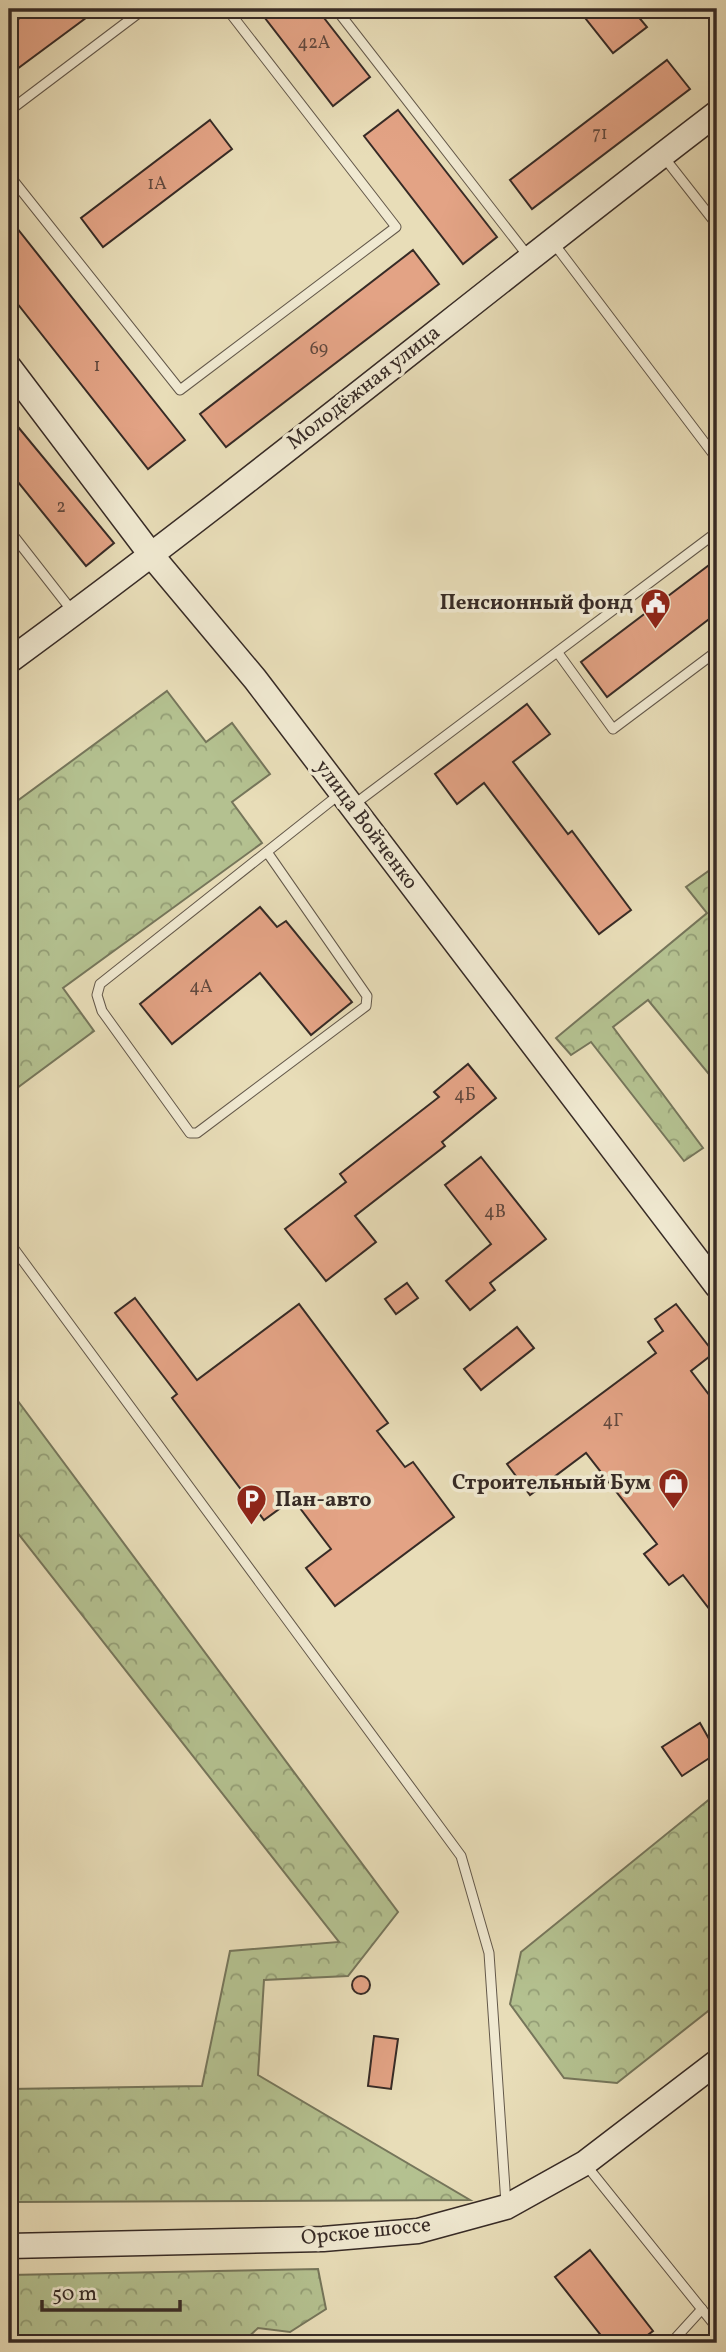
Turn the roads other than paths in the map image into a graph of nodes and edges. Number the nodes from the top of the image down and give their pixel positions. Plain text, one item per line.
1 (144, 9) edge
2 (227, 9) edge
3 (336, 9) edge
4 (9, 110) edge
5 (717, 113) edge
6 (662, 155) junction
7 (9, 175) edge
8 (717, 225) edge
9 (551, 240) junction
10 (529, 258) junction
11 (9, 367) edge
12 (717, 459) edge
13 (9, 530) edge
14 (717, 532) edge
15 (152, 556) junction
16 (74, 614) junction
17 (717, 651) edge
18 (558, 653) junction
19 (9, 661) edge
20 (347, 799) junction
21 (267, 852) junction
22 (9, 1242) edge
23 (717, 1286) edge
24 (717, 2062) edge
25 (585, 2163) junction
26 (506, 2207) junction
27 (9, 2246) edge
28 (702, 2309) junction
29 (717, 2328) edge
30 (671, 2343) edge

1 - 4 lane
2 - 7 lane
3 - 10 lane
5 - 6 main road, Молодёжная улица
6 - 8 lane
6 - 9 main road, Молодёжная улица
9 - 10 main road, Молодёжная улица
9 - 12 lane
10 - 15 main road, Молодёжная улица
11 - 15 main road, улица Войченко
13 - 16 lane
14 - 18 lane
15 - 16 main road, Молодёжная улица
15 - 20 main road, улица Войченко
16 - 19 main road, Молодёжная улица
17 - 18 lane
18 - 20 lane
20 - 21 lane
20 - 23 main road, улица Войченко
21 - 21 lane
22 - 26 lane
24 - 25 main road, Орское шоссе
25 - 26 main road, Орское шоссе
25 - 28 lane
26 - 27 main road, Орское шоссе
28 - 29 lane
28 - 30 lane

